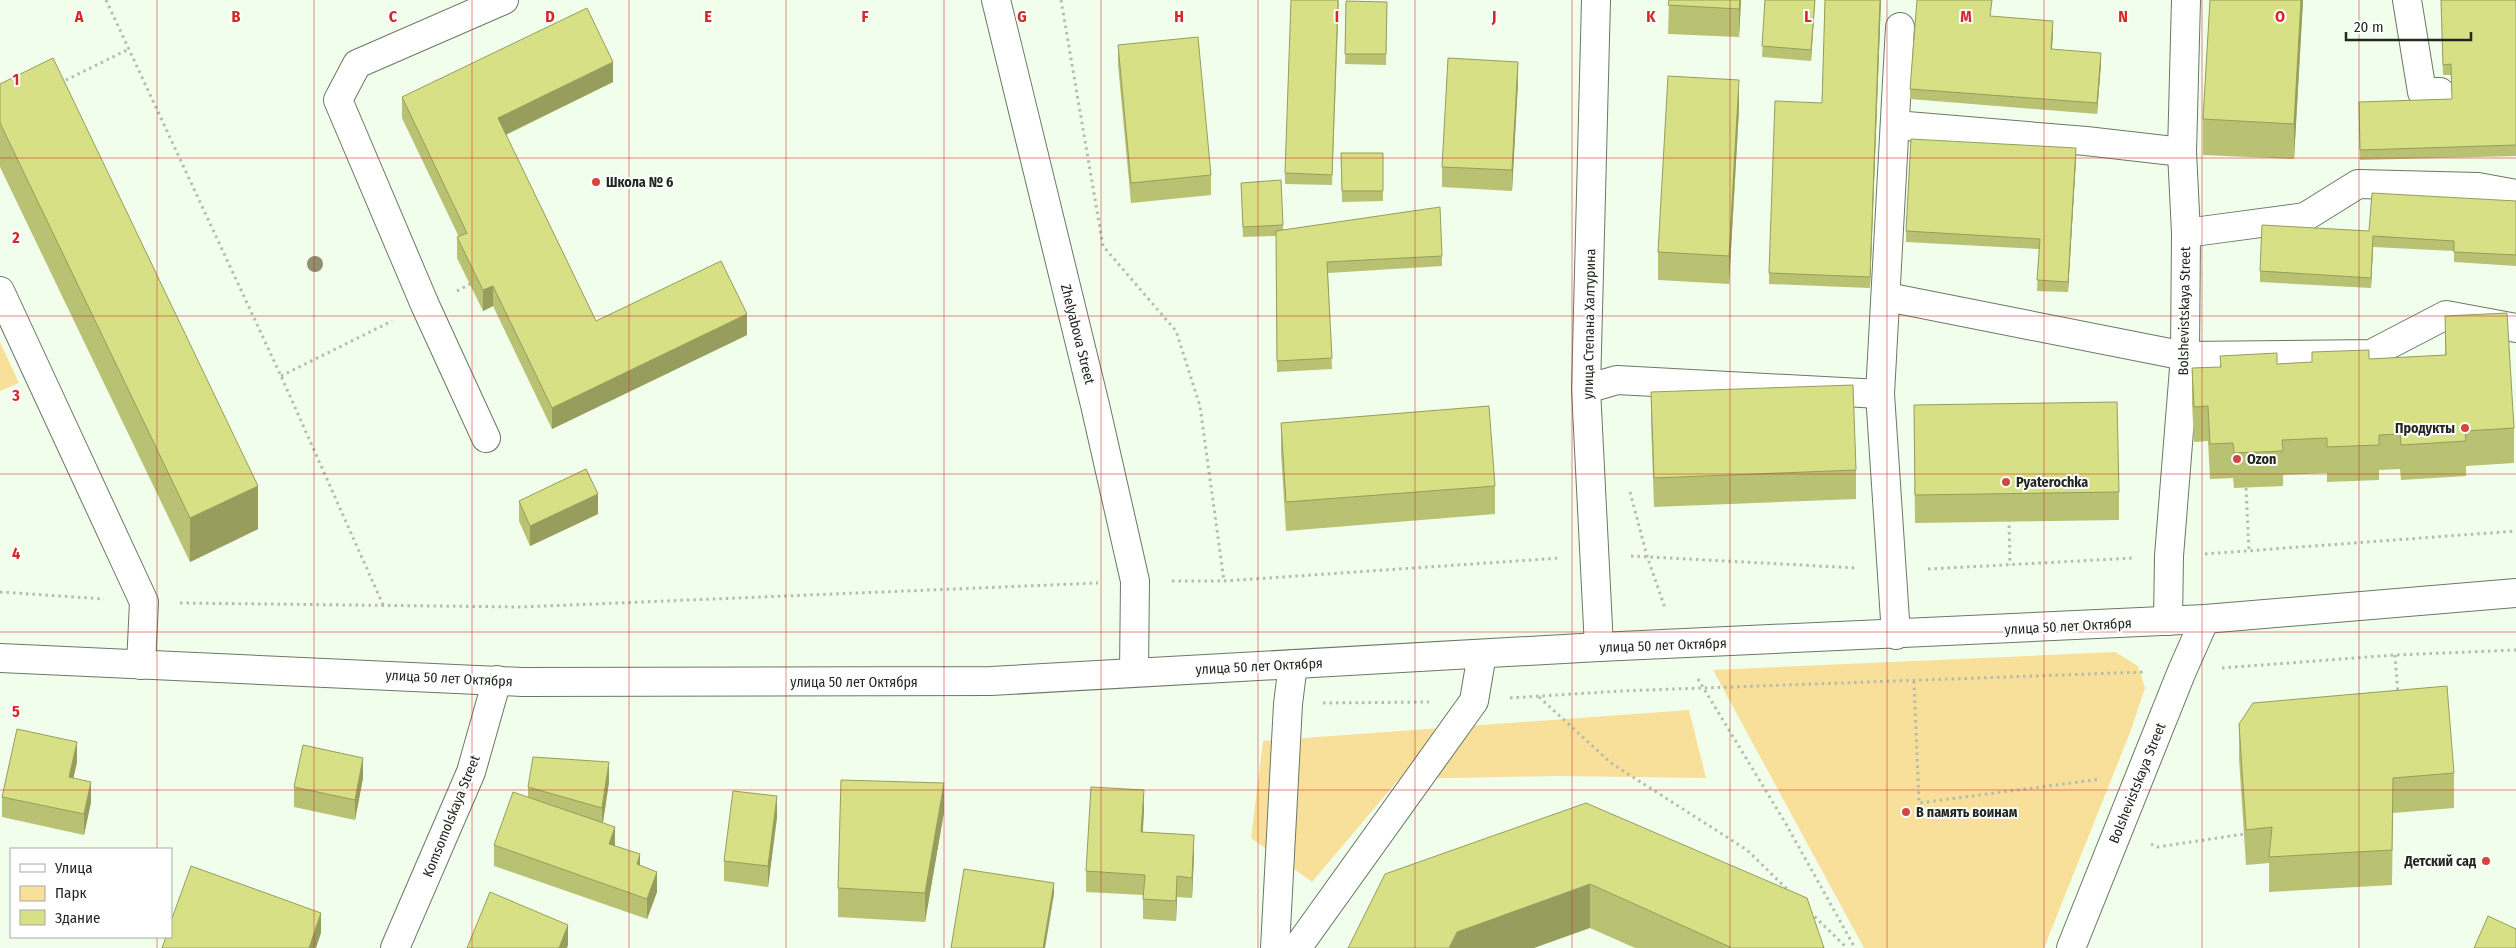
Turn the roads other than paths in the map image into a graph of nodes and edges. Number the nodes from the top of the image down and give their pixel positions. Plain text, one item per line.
1 (504, 0) edge
2 (996, 0) edge
3 (1596, 0) edge
4 (2186, 0) edge
5 (2407, 0) edge
6 (1900, 27) dead end
7 (2440, 92) dead end
8 (1895, 125) junction
9 (2182, 152) junction
10 (2516, 194) edge
11 (2186, 233) junction
12 (0, 291) edge
13 (1887, 297) junction
14 (2516, 328) edge
15 (2185, 356) junction
16 (1586, 388) junction
17 (1880, 394) junction
18 (486, 438) dead end
19 (2516, 592) edge
20 (2205, 619) junction
21 (2168, 621) junction
22 (1896, 635) junction
23 (1598, 647) junction
24 (1482, 654) junction
25 (0, 658) edge
26 (1293, 664) junction
27 (141, 665) junction
28 (1134, 672) junction
29 (497, 680) junction
30 (395, 948) edge
31 (1274, 948) edge
32 (1296, 948) edge
33 (2071, 948) edge

1 - 18 street
2 - 28 street, Zhelyabova Street
3 - 16 street, улица Степана Халтурина
4 - 9 street, Bolshevistskaya Street
5 - 7 street
6 - 8 street
8 - 9 street
8 - 13 street
9 - 11 street, Bolshevistskaya Street
10 - 11 street
11 - 15 street, Bolshevistskaya Street
12 - 27 street
13 - 15 street
13 - 17 street
14 - 15 street
15 - 21 street, Bolshevistskaya Street
16 - 17 street
16 - 23 street, улица Степана Халтурина
17 - 22 street
19 - 20 street, улица 50 лет Октября
20 - 21 street, улица 50 лет Октября
20 - 33 street, Bolshevistskaya Street
21 - 22 street, улица 50 лет Октября
22 - 23 street, улица 50 лет Октября
23 - 24 street, улица 50 лет Октября
24 - 26 street, улица 50 лет Октября
24 - 32 street
25 - 27 street, улица 50 лет Октября
26 - 28 street, улица 50 лет Октября
26 - 31 street
27 - 29 street, улица 50 лет Октября
28 - 29 street, улица 50 лет Октября
29 - 30 street, Komsomolskaya Street

